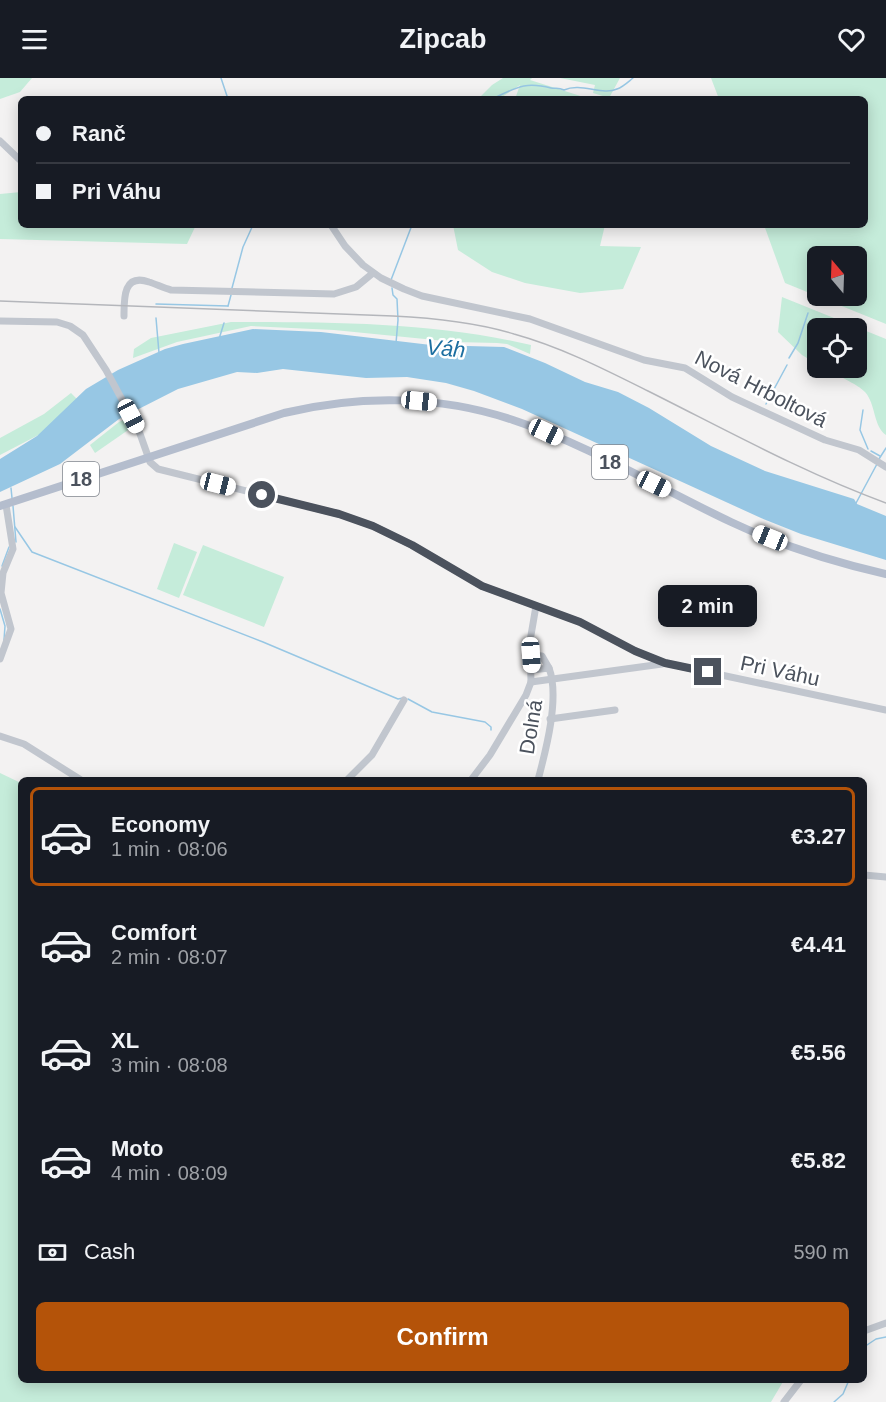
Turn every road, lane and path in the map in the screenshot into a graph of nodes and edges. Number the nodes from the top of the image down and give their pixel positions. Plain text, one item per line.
1 (0, 141) edge
2 (18, 158) edge
3 (333, 228) edge
4 (373, 273) junction
5 (124, 316) dead end
6 (0, 321) edge
7 (148, 457) junction
8 (880, 463) edge
9 (8, 504) edge
10 (886, 574) edge
11 (536, 606) junction
12 (531, 655) junction
13 (0, 659) edge
14 (665, 663) junction
15 (549, 669) junction
16 (532, 670) junction
17 (553, 679) junction
18 (531, 682) junction
19 (404, 700) dead end
20 (615, 710) dead end
21 (886, 710) edge
22 (550, 719) junction
23 (0, 736) edge
24 (76, 777) edge
25 (350, 777) edge
26 (473, 777) edge
27 (539, 777) edge
28 (867, 875) edge
29 (886, 877) edge
30 (886, 1323) edge
31 (867, 1330) edge
32 (799, 1383) edge
33 (784, 1402) edge

1 - 2 street
3 - 4 street, Nová Hrboltová
4 - 5 street
4 - 8 street, Nová Hrboltová
6 - 7 street
7 - 9 main road, 18
7 - 10 main road, 18
7 - 11 street, Pri Váhu
9 - 13 street
11 - 12 street
11 - 14 street, Pri Váhu
12 - 15 street
12 - 16 street
14 - 17 street
14 - 21 street, Pri Váhu
15 - 16 street
15 - 17 street
16 - 18 street
17 - 18 street
17 - 22 street, Dolná
18 - 26 street
19 - 25 street
20 - 22 street
22 - 27 street, Dolná
23 - 24 street
28 - 29 street
30 - 31 street
32 - 33 street

